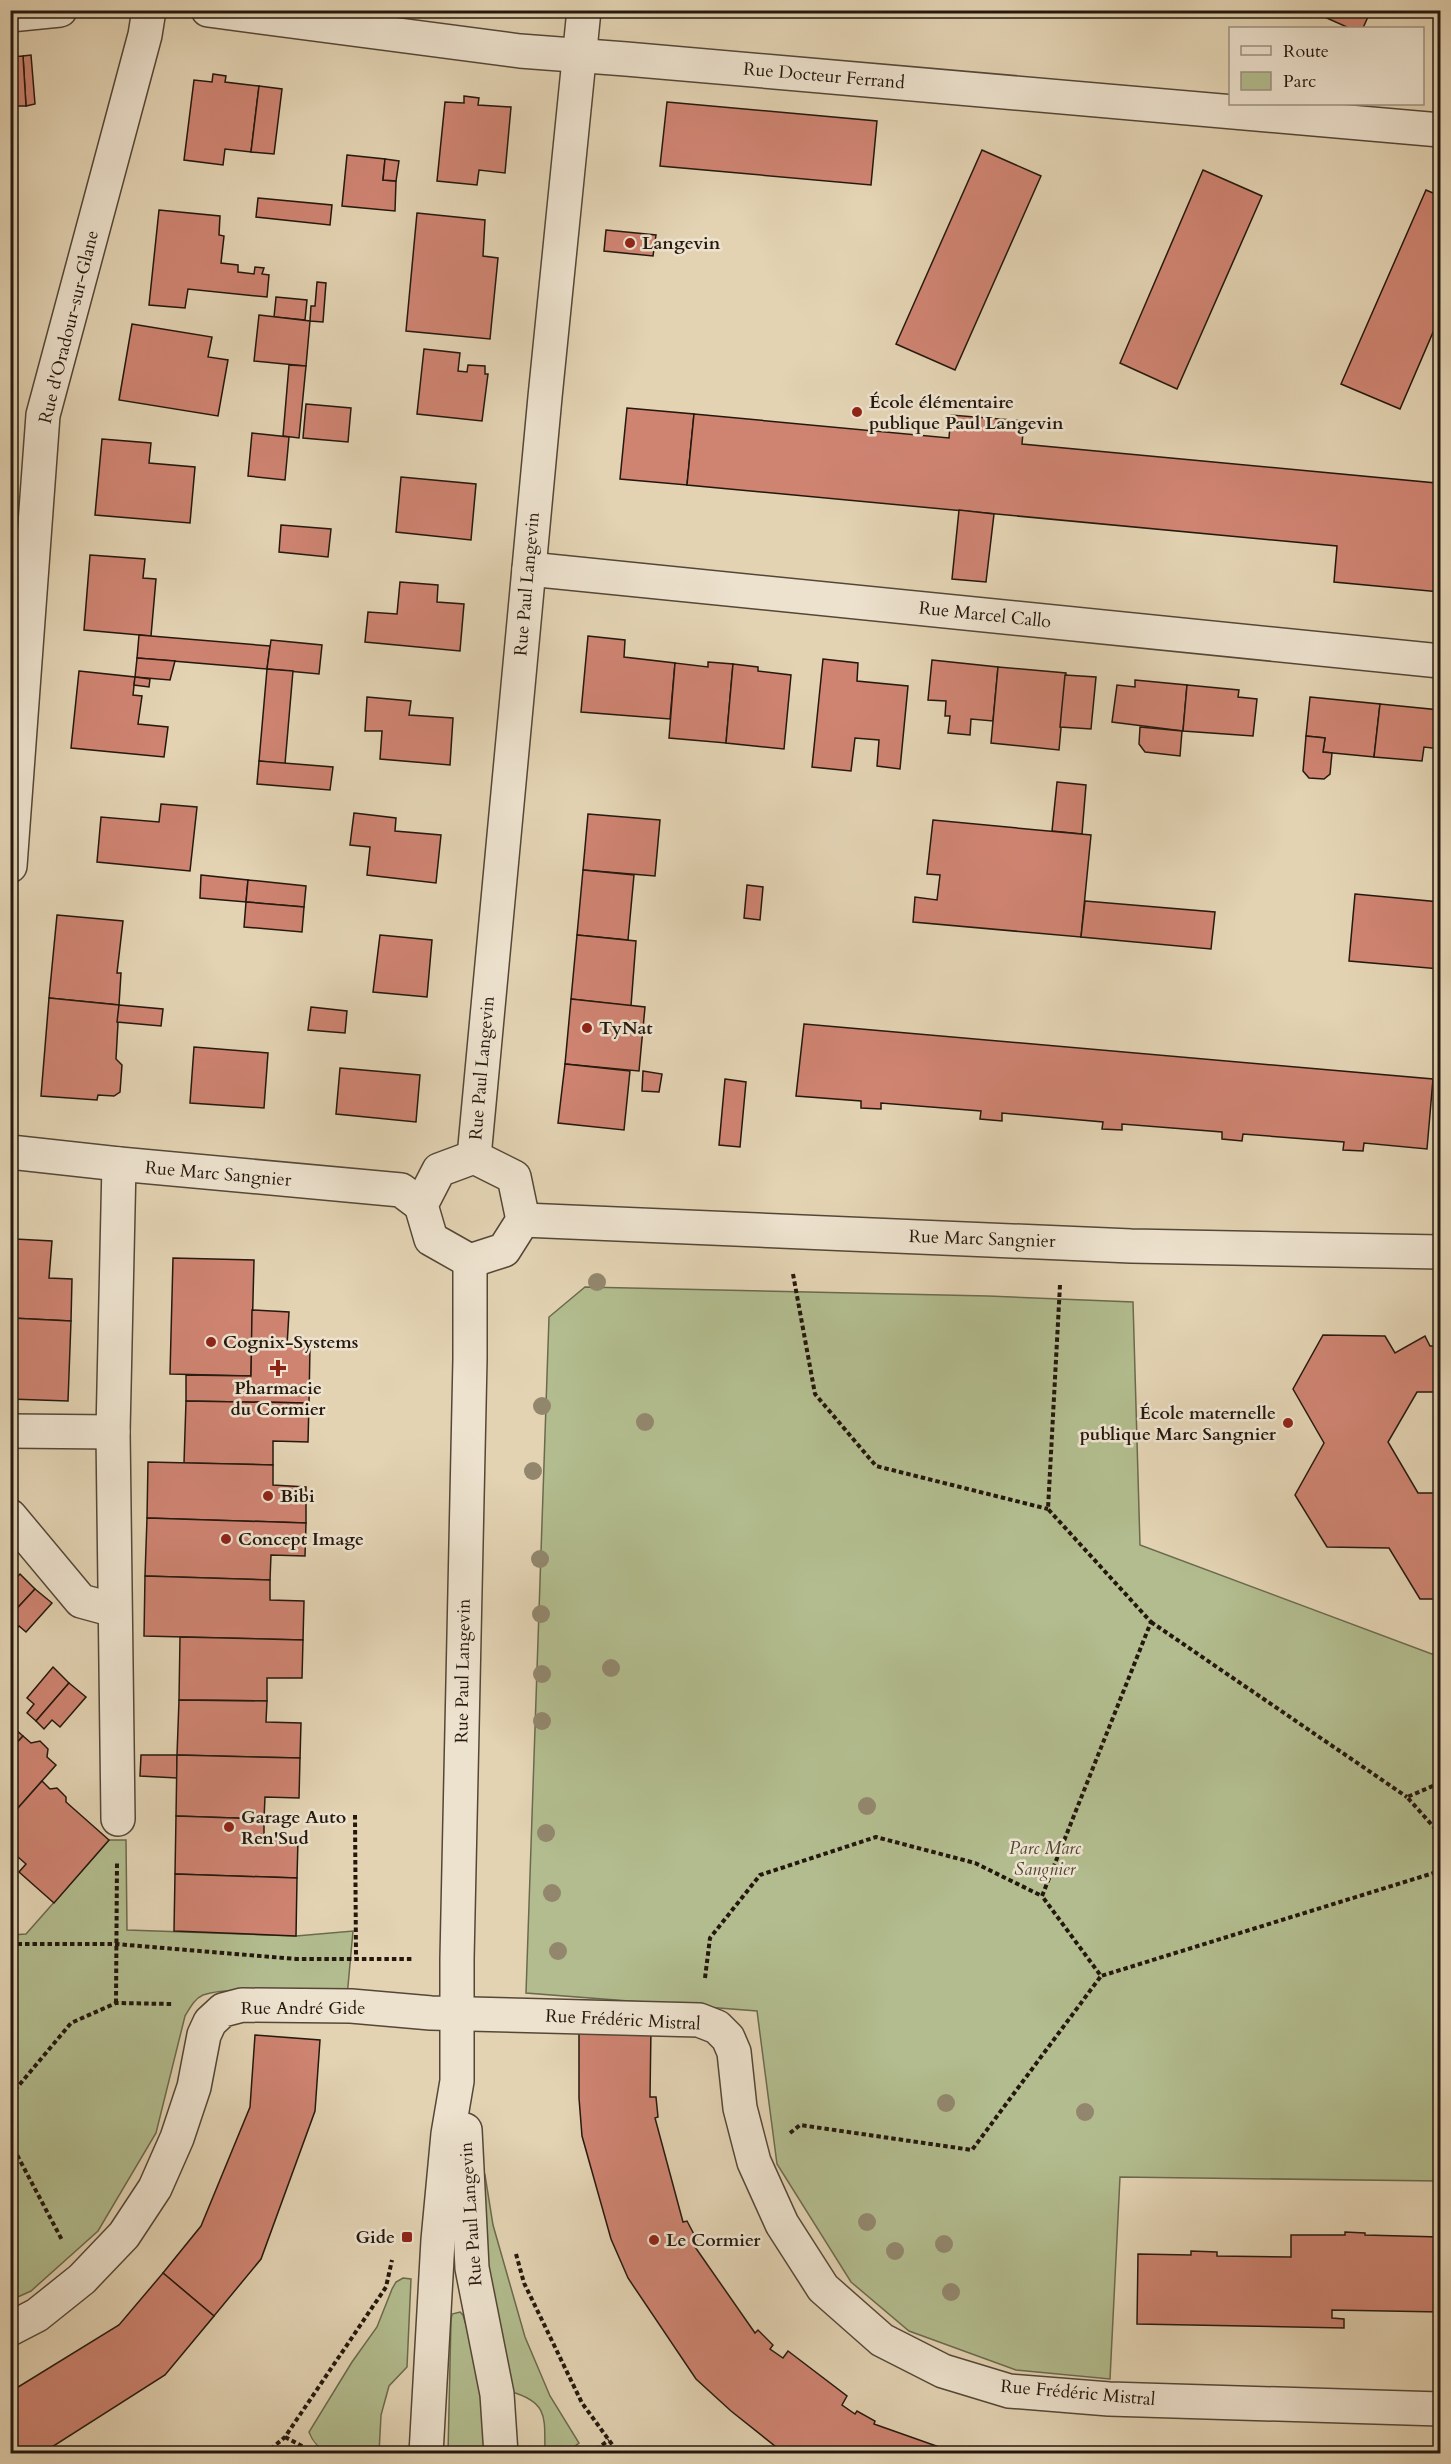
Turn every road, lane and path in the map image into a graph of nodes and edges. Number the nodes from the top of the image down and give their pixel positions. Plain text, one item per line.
1 (60, 10) edge
2 (150, 10) edge
3 (208, 10) edge
4 (584, 10) edge
5 (10, 15) edge
6 (579, 55) junction
7 (1440, 130) edge
8 (529, 569) junction
9 (1440, 661) edge
10 (10, 866) edge
11 (10, 1152) edge
12 (474, 1157) junction
13 (119, 1164) junction
14 (421, 1205) junction
15 (523, 1220) junction
16 (785, 1232) junction
17 (1062, 1242) junction
18 (1440, 1252) edge
19 (470, 1261) junction
20 (10, 1431) edge
21 (113, 1432) junction
22 (1048, 1509) junction
23 (10, 1516) edge
24 (114, 1610) junction
25 (1151, 1622) junction
26 (1440, 1784) edge
27 (1407, 1797) junction
28 (355, 1815) dead end
29 (118, 1818) joint
30 (1440, 1834) edge
31 (1440, 1871) edge
32 (1042, 1896) junction
33 (10, 1944) edge
34 (116, 1944) junction
35 (356, 1959) junction
36 (457, 1959) junction
37 (1101, 1976) junction
38 (116, 2003) junction
39 (242, 2005) junction
40 (351, 2006) junction
41 (458, 2014) junction
42 (699, 2020) junction
43 (457, 2081) junction
44 (10, 2096) edge
45 (10, 2112) edge
46 (754, 2162) junction
47 (515, 2251) dead end
48 (393, 2253) dead end
49 (82, 2279) junction
50 (10, 2329) edge
51 (1440, 2409) edge
52 (285, 2437) junction
53 (609, 2440) junction
54 (265, 2454) edge
55 (317, 2454) edge
56 (426, 2454) edge
57 (501, 2454) edge
58 (591, 2454) edge
59 (619, 2454) edge

1 - 5 street
2 - 10 street, Rue d'Oradour-sur-Glane
3 - 6 street, Rue Docteur Ferrand
4 - 6 street, Rue Paul Langevin
6 - 7 street, Rue Docteur Ferrand
6 - 8 street, Rue Paul Langevin
8 - 9 street, Rue Marcel Callo
8 - 12 street, Rue Paul Langevin
11 - 13 street, Rue Marc Sangnier
12 - 14 street
12 - 15 street
13 - 14 street, Rue Marc Sangnier
13 - 21 street
14 - 19 street
15 - 16 street, Rue Marc Sangnier
15 - 19 street
16 - 17 street, Rue Marc Sangnier
16 - 22 path
17 - 18 street, Rue Marc Sangnier
17 - 22 path
19 - 36 street, Rue Paul Langevin
20 - 21 street
21 - 24 street
22 - 25 path
23 - 24 street
24 - 29 street
25 - 27 path
25 - 32 path
26 - 27 path
27 - 30 path
28 - 35 path
29 - 34 path
31 - 37 path
32 - 37 path
32 - 42 path
33 - 34 path
34 - 35 path
34 - 38 path
35 - 36 path
35 - 40 path
36 - 41 street, Rue Paul Langevin
37 - 46 path
38 - 39 path
38 - 44 path
39 - 40 street, Rue André Gide
39 - 49 street, Rue André Gide
40 - 41 street, Rue André Gide
41 - 42 street, Rue Frédéric Mistral
41 - 43 street, Rue Paul Langevin
42 - 46 street, Rue Frédéric Mistral
43 - 56 street, Rue Paul Langevin
43 - 57 street, Rue Paul Langevin
45 - 49 path
46 - 51 street, Rue Frédéric Mistral
47 - 53 path
48 - 52 path
49 - 50 street, Rue André Gide
52 - 54 path
52 - 55 path
53 - 58 path
53 - 59 path

